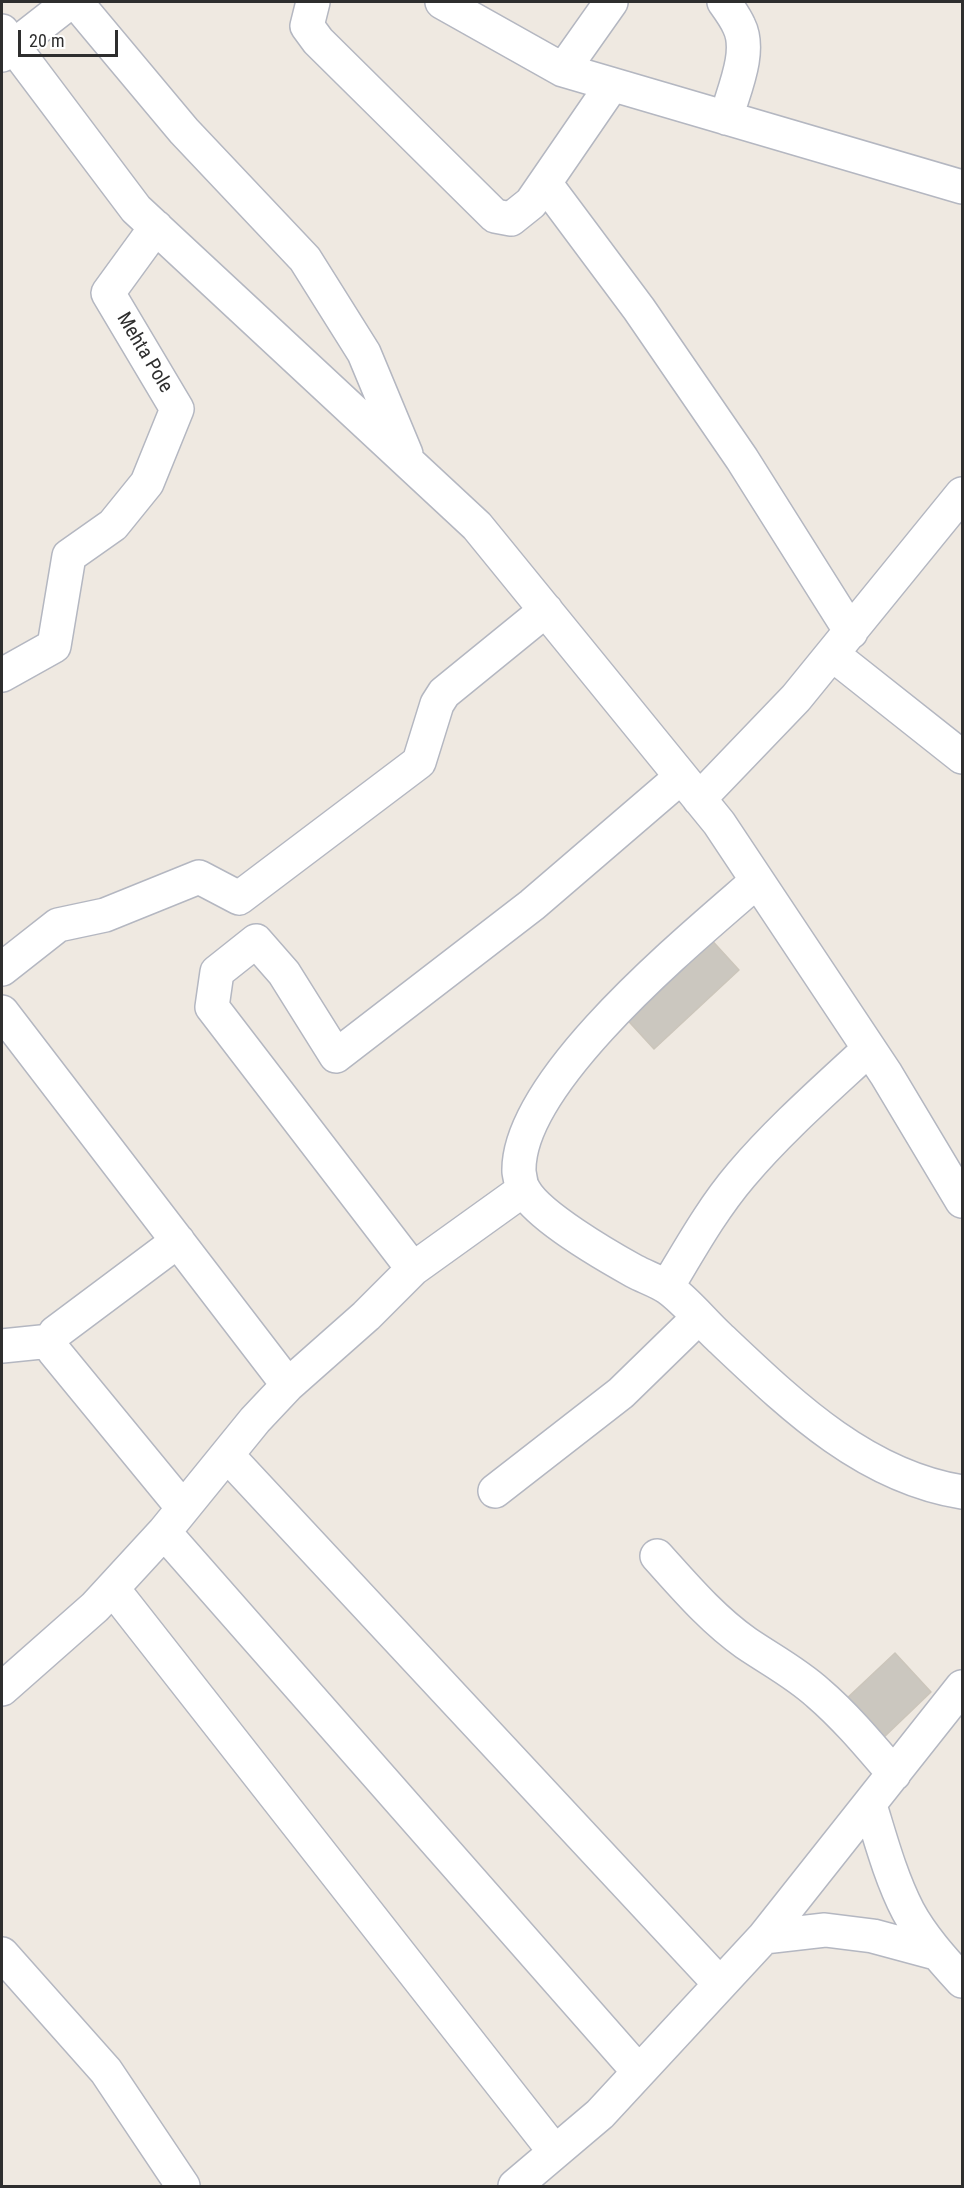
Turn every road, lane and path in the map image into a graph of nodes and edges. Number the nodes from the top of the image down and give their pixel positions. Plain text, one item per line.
1 (70, 2) edge
2 (76, 2) edge
3 (313, 2) edge
4 (442, 2) edge
5 (611, 2) edge
6 (724, 2) edge
7 (5, 44) edge
8 (563, 70) junction
9 (612, 85) junction
10 (726, 118) junction
11 (545, 183) junction
12 (963, 188) edge
13 (156, 227) junction
14 (410, 464) junction
15 (963, 494) edge
16 (546, 610) junction
17 (841, 643) junction
18 (2, 675) edge
19 (963, 757) edge
20 (690, 788) junction
21 (757, 881) junction
22 (2, 969) edge
23 (2, 1012) edge
24 (869, 1049) junction
25 (524, 1190) junction
26 (963, 1201) edge
27 (178, 1241) junction
28 (413, 1269) junction
29 (667, 1287) junction
30 (698, 1317) junction
31 (51, 1341) junction
32 (2, 1346) edge
33 (288, 1385) junction
34 (226, 1455) junction
35 (495, 1491) dead end
36 (963, 1492) edge
37 (174, 1520) junction
38 (657, 1556) dead end
39 (112, 1589) junction
40 (963, 1688) edge
41 (2, 1689) edge
42 (894, 1774) junction
43 (870, 1806) junction
44 (764, 1937) junction
45 (936, 1953) junction
46 (2, 1954) edge
47 (963, 1982) edge
48 (720, 1984) junction
49 (639, 2072) junction
50 (555, 2152) junction
51 (183, 2187) edge
52 (515, 2187) edge

1 - 7 street
2 - 14 street
3 - 11 street
4 - 8 street
5 - 8 street
6 - 10 street
7 - 13 street
8 - 9 street
9 - 10 street
9 - 11 street
10 - 12 street
11 - 17 street
13 - 14 street
13 - 18 street, Mehta Pole
14 - 16 street
15 - 17 street
16 - 20 street
16 - 22 street
17 - 19 street
17 - 20 street
20 - 21 street
20 - 28 street
21 - 24 street
21 - 25 street
23 - 27 street
24 - 26 street
24 - 29 street
25 - 28 street
25 - 29 street
27 - 31 street
27 - 33 street
28 - 33 street
29 - 30 street
30 - 35 street
30 - 36 street
31 - 32 street
31 - 37 street
33 - 34 street
34 - 37 street
34 - 48 street
37 - 39 street
37 - 49 street
38 - 42 street
39 - 41 street
39 - 50 street
40 - 42 street
42 - 43 street
43 - 44 street
43 - 45 street
44 - 45 street
44 - 48 street
45 - 47 street
46 - 51 street
48 - 49 street
49 - 50 street
50 - 52 street

